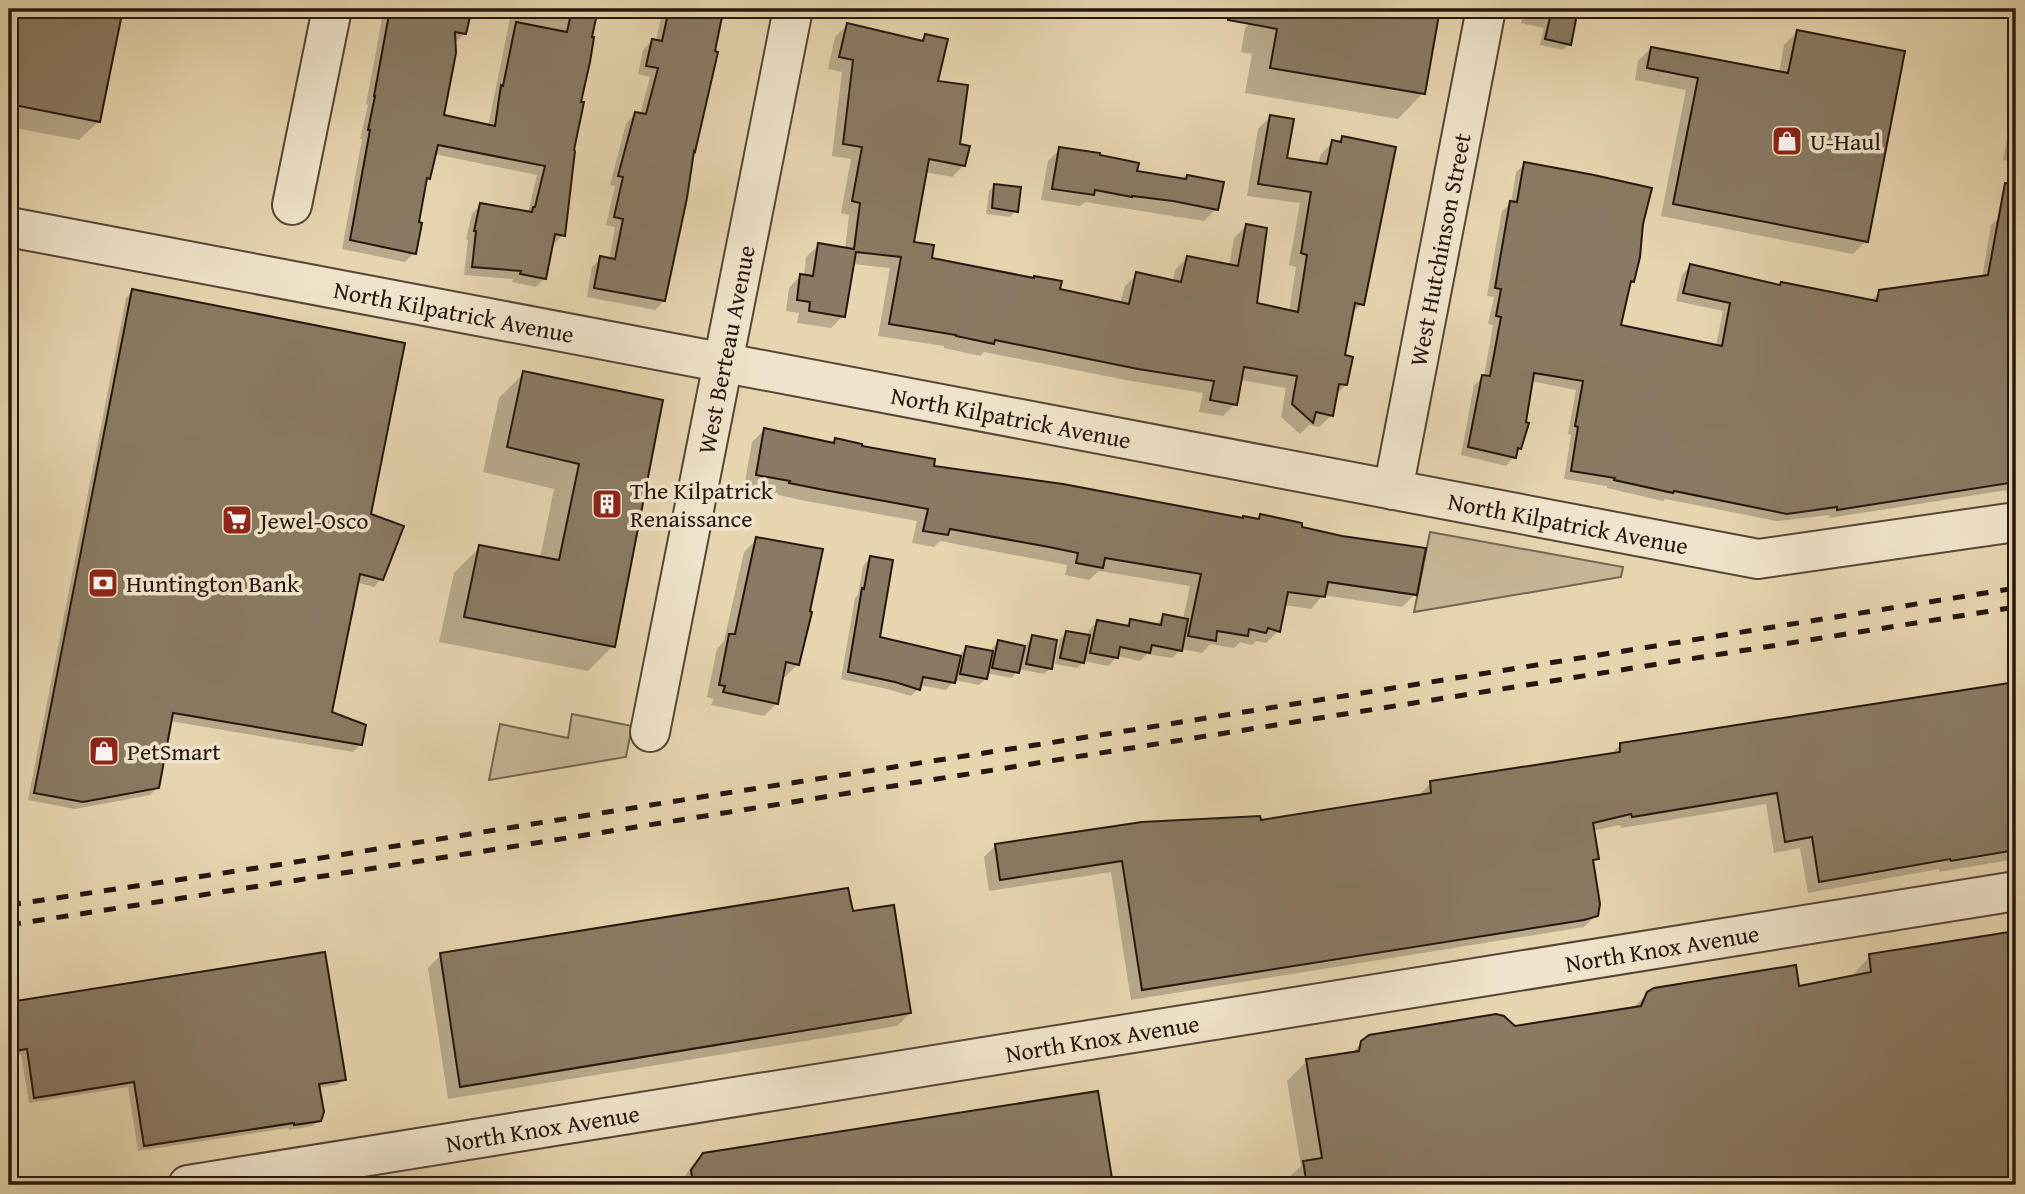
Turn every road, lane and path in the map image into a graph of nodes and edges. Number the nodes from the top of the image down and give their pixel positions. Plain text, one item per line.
1 (332, 9) edge
2 (793, 9) edge
3 (1486, 9) edge
4 (292, 205) dead end
5 (9, 227) edge
6 (723, 362) junction
7 (1392, 490) junction
8 (2016, 522) edge
9 (650, 732) dead end
10 (2016, 891) edge
11 (188, 1185) edge

1 - 4 street
2 - 6 street, West Berteau Avenue
3 - 7 street, West Hutchinson Street
5 - 6 street, North Kilpatrick Avenue
6 - 7 street, North Kilpatrick Avenue
6 - 9 street, West Berteau Avenue
7 - 8 street, North Kilpatrick Avenue
10 - 11 street, North Knox Avenue

